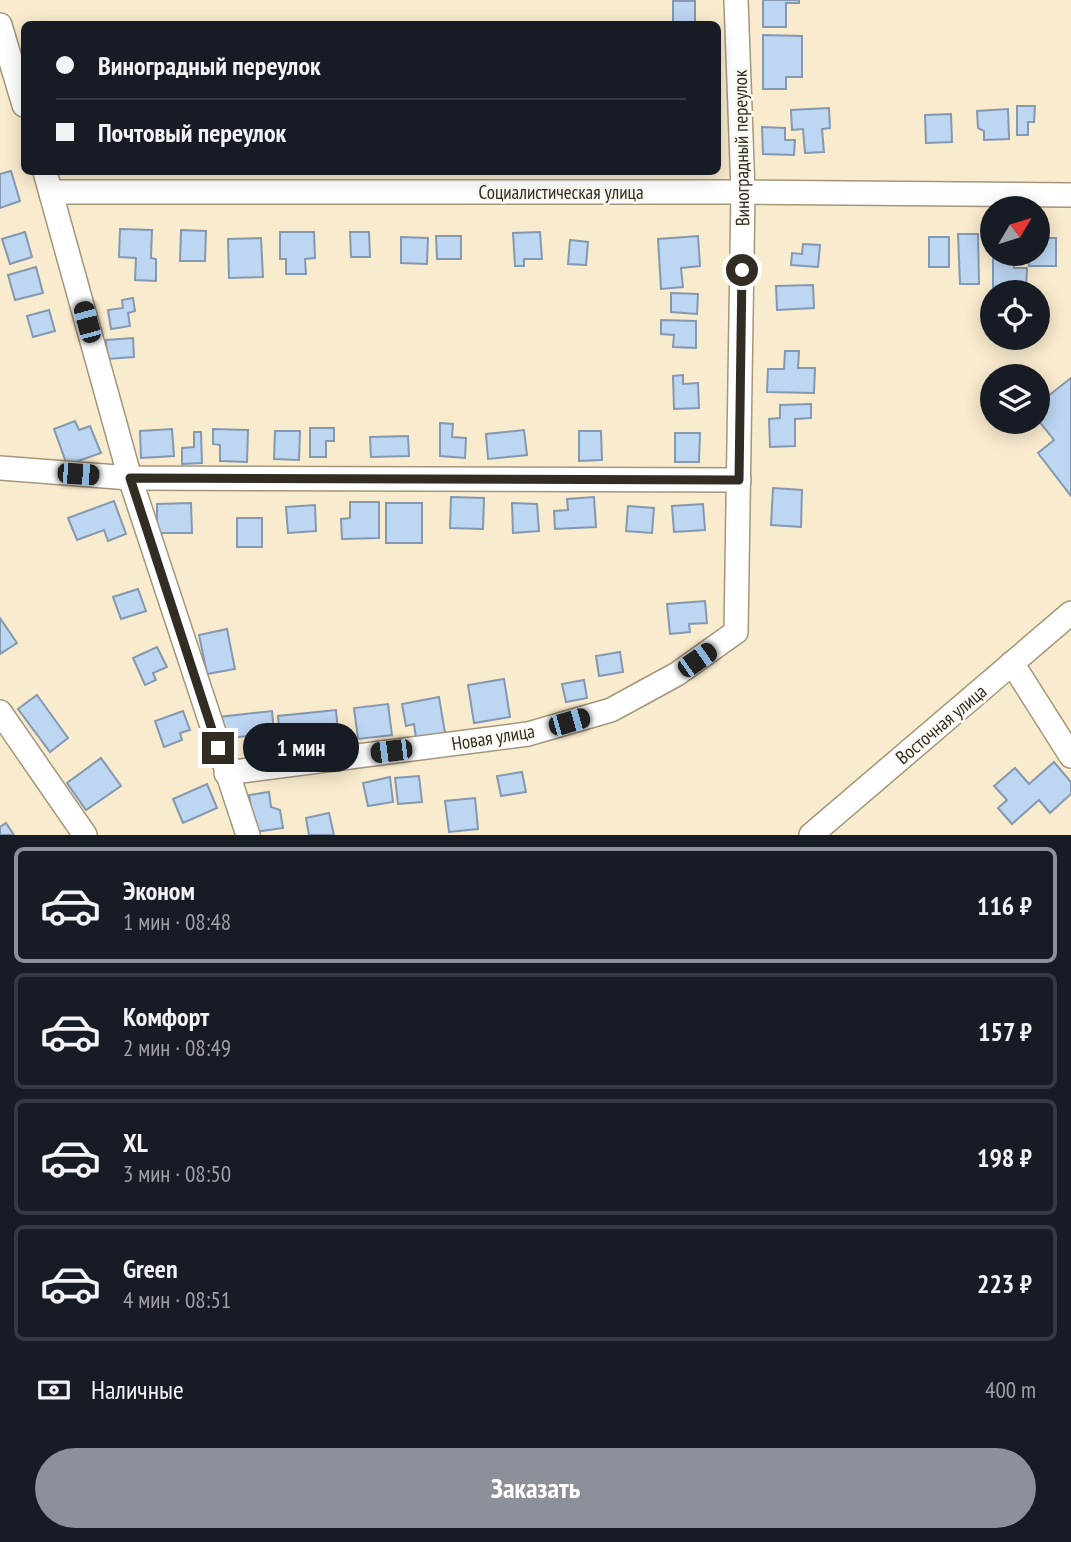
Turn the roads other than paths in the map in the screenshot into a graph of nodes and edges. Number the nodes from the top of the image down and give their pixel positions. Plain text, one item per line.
1 (736, 0) edge
2 (0, 25) edge
3 (21, 95) edge
4 (48, 182) edge
5 (743, 192) junction
6 (1071, 195) edge
7 (0, 468) edge
8 (130, 478) junction
9 (739, 480) junction
10 (1071, 613) edge
11 (736, 632) joint
12 (1012, 663) junction
13 (0, 712) edge
14 (1071, 756) edge
15 (226, 773) junction
16 (85, 835) edge
17 (248, 835) edge
18 (811, 835) edge

1 - 5 street, Виноградный переулок
2 - 3 street
4 - 5 street, Социалистическая улица
4 - 8 street
5 - 6 street, Социалистическая улица
5 - 9 street, Виноградный переулок
7 - 8 street
8 - 9 street
8 - 15 street
9 - 11 street, Виноградный переулок
10 - 12 street, Восточная улица
11 - 15 street, Новая улица
12 - 14 street
12 - 18 street, Восточная улица
13 - 16 street
15 - 17 street

